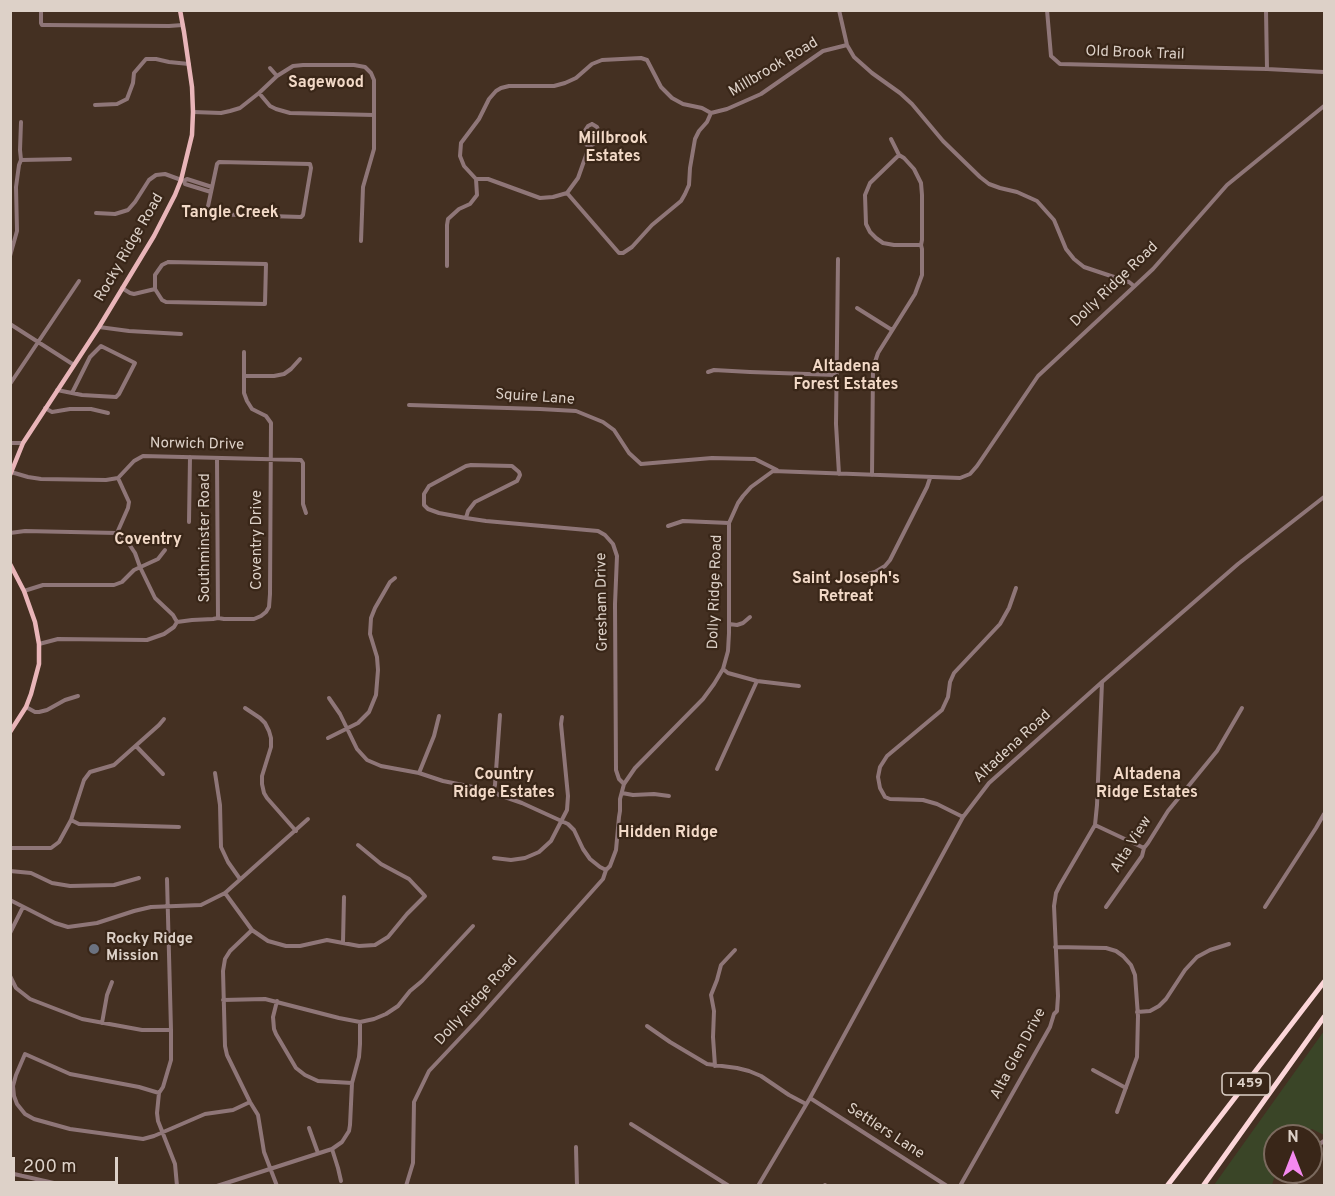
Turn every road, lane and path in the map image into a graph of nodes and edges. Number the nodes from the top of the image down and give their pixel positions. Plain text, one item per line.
1 (41, 10) edge
2 (180, 10) edge
3 (839, 10) edge
4 (1047, 10) edge
5 (1266, 10) edge
6 (183, 25) junction
7 (847, 45) junction
8 (189, 64) junction
9 (270, 68) dead end
10 (1268, 69) junction
11 (1324, 72) edge
12 (277, 76) junction
13 (259, 93) junction
14 (95, 105) dead end
15 (1324, 106) edge
16 (193, 112) junction
17 (711, 113) junction
18 (374, 115) junction
19 (21, 122) dead end
20 (891, 139) dead end
21 (589, 147) junction
22 (899, 155) junction
23 (70, 159) dead end
24 (21, 160) junction
25 (477, 179) junction
26 (183, 180) junction
27 (212, 189) junction
28 (567, 193) junction
29 (96, 213) dead end
30 (361, 241) dead end
31 (921, 244) junction
32 (10, 256) edge
33 (838, 259) dead end
34 (447, 266) dead end
35 (79, 281) dead end
36 (1134, 286) junction
37 (122, 288) junction
38 (155, 289) junction
39 (857, 308) dead end
40 (10, 324) edge
41 (99, 327) junction
42 (892, 330) junction
43 (181, 334) dead end
44 (38, 342) junction
45 (244, 352) dead end
46 (300, 359) dead end
47 (74, 365) junction
48 (708, 372) dead end
49 (836, 375) junction
50 (244, 376) junction
51 (10, 384) edge
52 (57, 390) junction
53 (72, 393) junction
54 (409, 405) dead end
55 (45, 408) junction
56 (108, 413) dead end
57 (10, 443) edge
58 (23, 443) junction
59 (190, 457) junction
60 (218, 458) junction
61 (270, 458) junction
62 (779, 471) junction
63 (11, 473) edge
64 (839, 474) junction
65 (872, 475) junction
66 (118, 478) junction
67 (930, 478) junction
68 (1324, 497) edge
69 (306, 513) dead end
70 (466, 518) junction
71 (189, 522) dead end
72 (729, 523) junction
73 (668, 526) dead end
74 (10, 533) edge
75 (117, 533) junction
76 (165, 550) dead end
77 (10, 564) edge
78 (140, 567) junction
79 (847, 575) dead end
80 (395, 578) dead end
81 (1016, 588) dead end
82 (24, 591) junction
83 (750, 616) dead end
84 (218, 618) junction
85 (177, 622) junction
86 (729, 624) junction
87 (39, 644) junction
88 (723, 669) junction
89 (757, 681) junction
90 (1102, 682) junction
91 (799, 686) dead end
92 (78, 696) dead end
93 (329, 698) dead end
94 (26, 707) junction
95 (245, 708) dead end
96 (1242, 708) dead end
97 (500, 715) dead end
98 (439, 716) dead end
99 (562, 717) dead end
100 (164, 719) dead end
101 (347, 729) junction
102 (10, 732) edge
103 (328, 738) dead end
104 (136, 746) junction
105 (717, 770) dead end
106 (215, 773) dead end
107 (419, 773) junction
108 (163, 774) dead end
109 (624, 784) junction
110 (493, 791) junction
111 (622, 793) junction
112 (669, 796) dead end
113 (1324, 814) edge
114 (963, 817) junction
115 (308, 819) dead end
116 (71, 820) junction
117 (561, 821) junction
118 (1095, 825) junction
119 (179, 827) dead end
120 (296, 831) junction
121 (358, 845) dead end
122 (10, 848) edge
123 (1144, 848) junction
124 (494, 858) dead end
125 (606, 870) junction
126 (10, 872) edge
127 (139, 878) dead end
128 (167, 879) dead end
129 (240, 879) junction
130 (225, 893) junction
131 (344, 897) dead end
132 (10, 900) edge
133 (23, 907) junction
134 (167, 907) junction
135 (1265, 907) dead end
136 (1106, 908) dead end
137 (473, 926) dead end
138 (252, 930) junction
139 (10, 933) edge
140 (343, 942) junction
141 (1229, 944) dead end
142 (1055, 947) junction
143 (735, 950) dead end
144 (10, 976) edge
145 (112, 982) dead end
146 (1324, 982) edge
147 (223, 1000) junction
148 (277, 1001) junction
149 (1137, 1012) junction
150 (1324, 1017) edge
151 (360, 1022) junction
152 (102, 1023) junction
153 (647, 1026) dead end
154 (171, 1030) junction
155 (715, 1066) junction
156 (1093, 1070) dead end
157 (352, 1083) junction
158 (1126, 1088) junction
159 (159, 1093) junction
160 (810, 1098) junction
161 (250, 1102) junction
162 (806, 1104) junction
163 (1117, 1112) dead end
164 (631, 1124) dead end
165 (309, 1128) dead end
166 (162, 1132) junction
167 (576, 1147) dead end
168 (332, 1149) junction
169 (318, 1153) junction
170 (269, 1168) junction
171 (14, 1174) dead end
172 (340, 1181) dead end
173 (67, 1185) edge
174 (177, 1185) edge
175 (217, 1185) edge
176 (224, 1185) edge
177 (276, 1185) edge
178 (406, 1185) edge
179 (577, 1185) edge
180 (729, 1185) edge
181 (758, 1185) edge
182 (947, 1185) edge
183 (960, 1185) edge
184 (1167, 1185) edge
185 (1203, 1185) edge

1 - 6 street
2 - 6 main road, Rocky Ridge Road
3 - 7 street
4 - 10 street, Old Brook Trail
5 - 10 street
6 - 8 main road, Rocky Ridge Road
7 - 17 street, Millbrook Road
7 - 36 street
8 - 14 street
8 - 16 main road, Rocky Ridge Road
9 - 12 street
10 - 11 street, Old Brook Trail
12 - 13 street
12 - 18 street
13 - 16 street
13 - 18 street
15 - 36 street, Dolly Ridge Road
16 - 26 main road, Rocky Ridge Road
17 - 25 street
17 - 28 street
18 - 30 street
19 - 24 street
20 - 22 street
21 - 21 street
21 - 28 street
22 - 31 street
22 - 31 street
23 - 24 street
24 - 32 street
25 - 28 street
25 - 34 street
26 - 27 street
26 - 29 street
26 - 37 main road, Rocky Ridge Road
27 - 27 street
31 - 42 street
33 - 49 street
35 - 44 street
36 - 67 street, Dolly Ridge Road
37 - 38 street
37 - 41 main road, Rocky Ridge Road
38 - 38 street
39 - 42 street
40 - 44 street
41 - 43 street
41 - 47 main road, Rocky Ridge Road
42 - 65 street
44 - 47 street
44 - 51 street
45 - 50 street, Coventry Drive
46 - 50 street
47 - 52 main road, Rocky Ridge Road
48 - 49 street
49 - 64 street
50 - 61 street, Coventry Drive
52 - 53 street
52 - 55 main road, Rocky Ridge Road
53 - 53 street
54 - 62 street, Squire Lane
55 - 56 street
55 - 58 main road, Rocky Ridge Road
57 - 58 street
58 - 63 main road, Rocky Ridge Road
59 - 60 street, Norwich Drive
59 - 66 street, Norwich Drive
59 - 71 street
60 - 61 street, Norwich Drive
60 - 84 street, Southminster Road
61 - 69 street, Norwich Drive
61 - 84 street, Coventry Drive
62 - 64 street, Dolly Ridge Road
62 - 72 street, Dolly Ridge Road
63 - 66 street
64 - 65 street, Dolly Ridge Road
65 - 67 street, Dolly Ridge Road
66 - 75 street
67 - 79 street
68 - 90 street, Altadena Road
70 - 70 street, Gresham Drive
70 - 109 street, Gresham Drive
72 - 73 street
72 - 86 street, Dolly Ridge Road
74 - 75 street
75 - 78 street
76 - 78 street
77 - 82 main road
78 - 82 street
78 - 85 street
80 - 101 street
81 - 114 street
82 - 87 main road
83 - 86 street
84 - 85 street, Coventry Drive
85 - 87 street, Coventry Drive
86 - 88 street, Dolly Ridge Road
87 - 94 main road
88 - 89 street
88 - 109 street, Dolly Ridge Road
89 - 91 street
89 - 105 street
90 - 114 street, Altadena Road
90 - 118 street, Alta Glen Drive
92 - 94 street
93 - 101 street
94 - 102 main road
95 - 120 street
96 - 123 street, Alta View
97 - 110 street
98 - 107 street
99 - 117 street
100 - 104 street
101 - 103 street
101 - 107 street
104 - 108 street
104 - 116 street
106 - 129 street
107 - 110 street
109 - 111 street, Dolly Ridge Road
110 - 117 street
111 - 112 street
111 - 125 street, Dolly Ridge Road
113 - 135 street
114 - 160 street, Altadena Road
115 - 120 street
116 - 119 street
116 - 122 street
117 - 124 street
117 - 125 street
118 - 123 street
118 - 142 street, Alta Glen Drive
120 - 129 street
121 - 140 street
123 - 136 street, Alta View
125 - 178 street, Dolly Ridge Road
126 - 127 street
128 - 134 street
129 - 130 street
130 - 134 street
130 - 138 street
131 - 140 street
132 - 133 street
133 - 134 street
133 - 139 street
134 - 154 street
137 - 151 street
138 - 140 street
138 - 147 street
141 - 149 street
142 - 149 street
142 - 183 street, Alta Glen Drive
143 - 155 street
144 - 152 street
145 - 152 street
146 - 184 highway, I 459
147 - 148 street
147 - 161 street
148 - 151 street
148 - 157 street
149 - 158 street
150 - 185 highway, I 459
151 - 157 street
152 - 154 street
153 - 155 street
154 - 159 street
155 - 162 street
156 - 158 street
157 - 168 street
158 - 163 street
159 - 166 street
159 - 166 street
160 - 162 street, Altadena Road
160 - 182 street, Settlers Lane
161 - 166 street
161 - 170 street
162 - 181 street, Altadena Road
164 - 180 street
165 - 169 street
166 - 174 street
167 - 179 street
168 - 169 street
168 - 172 street
169 - 170 street
170 - 176 street
170 - 177 street
171 - 173 street
175 - 176 street

